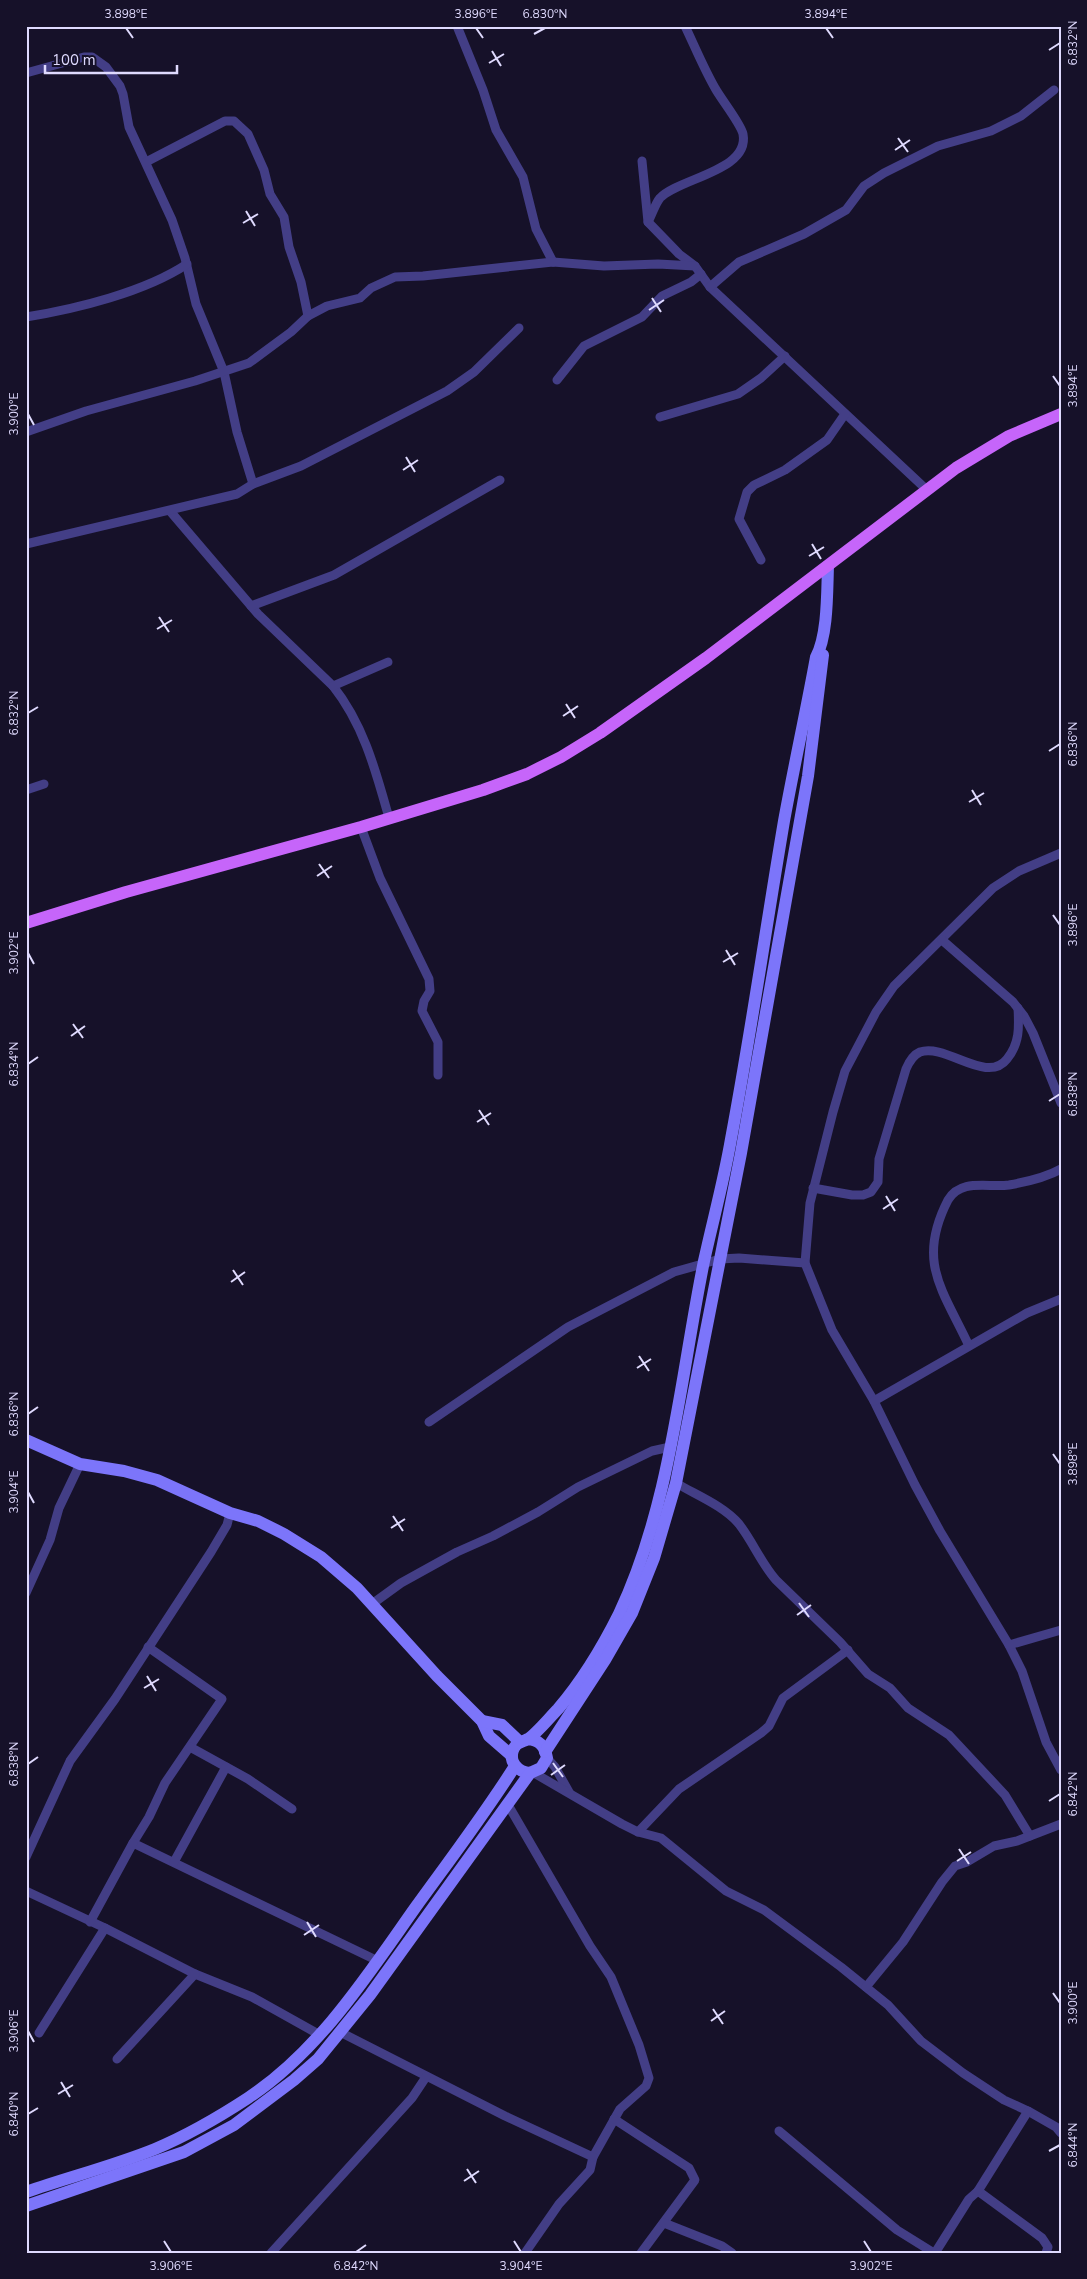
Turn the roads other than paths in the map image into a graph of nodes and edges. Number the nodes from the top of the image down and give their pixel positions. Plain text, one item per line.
1 (458, 26) edge
2 (685, 26) edge
3 (26, 73) edge
4 (1054, 90) dead end
5 (642, 161) dead end
6 (146, 162) junction
7 (648, 222) junction
8 (553, 262) junction
9 (187, 264) junction
10 (695, 266) junction
11 (701, 274) junction
12 (710, 287) junction
13 (308, 316) junction
14 (26, 317) edge
15 (519, 328) dead end
16 (785, 356) junction
17 (224, 372) junction
18 (557, 380) dead end
19 (845, 414) junction
20 (1061, 414) edge
21 (660, 417) dead end
22 (26, 432) edge
23 (500, 480) dead end
24 (253, 484) junction
25 (927, 490) junction
26 (170, 511) junction
27 (26, 544) edge
28 (761, 560) dead end
29 (828, 566) junction
30 (251, 606) junction
31 (820, 649) junction
32 (388, 662) dead end
33 (333, 686) junction
34 (44, 784) dead end
35 (26, 790) edge
36 (389, 818) junction
37 (361, 827) junction
38 (1061, 853) edge
39 (26, 923) edge
40 (942, 940) junction
41 (1018, 1008) junction
42 (438, 1074) dead end
43 (1061, 1103) edge
44 (1061, 1169) edge
45 (813, 1188) junction
46 (720, 1259) junction
47 (704, 1263) junction
48 (805, 1263) junction
49 (1061, 1299) edge
50 (969, 1346) junction
51 (874, 1401) junction
52 (429, 1422) dead end
53 (26, 1440) edge
54 (670, 1447) junction
55 (80, 1464) junction
56 (676, 1484) junction
57 (230, 1513) junction
58 (26, 1593) edge
59 (372, 1604) junction
60 (1061, 1630) edge
61 (1009, 1644) junction
62 (148, 1647) junction
63 (848, 1650) junction
64 (482, 1721) junction
65 (524, 1741) junction
66 (190, 1747) junction
67 (546, 1755) junction
68 (513, 1761) junction
69 (226, 1767) junction
70 (1061, 1770) edge
71 (532, 1773) junction
72 (569, 1793) junction
73 (507, 1803) junction
74 (292, 1809) dead end
75 (1061, 1824) edge
76 (638, 1832) junction
77 (1030, 1836) junction
78 (133, 1843) junction
79 (26, 1857) edge
80 (174, 1862) junction
81 (26, 1891) edge
82 (90, 1922) junction
83 (104, 1928) junction
84 (378, 1962) junction
85 (195, 1974) junction
86 (866, 1987) junction
87 (340, 2032) junction
88 (39, 2033) dead end
89 (320, 2035) junction
90 (117, 2059) dead end
91 (426, 2077) junction
92 (1028, 2111) junction
93 (614, 2119) junction
94 (779, 2131) dead end
95 (1061, 2132) edge
96 (594, 2157) junction
97 (978, 2191) junction
98 (26, 2192) edge
99 (26, 2206) edge
100 (664, 2223) junction
101 (1050, 2251) edge
102 (270, 2253) edge
103 (525, 2253) edge
104 (641, 2253) edge
105 (732, 2253) edge
106 (935, 2253) edge

1 - 8 street
2 - 7 street
3 - 6 street
4 - 12 street
5 - 7 street
6 - 9 street
6 - 13 street
7 - 10 street
8 - 10 street
8 - 13 street
9 - 14 street
9 - 17 street
10 - 11 street
11 - 12 street
11 - 18 street
12 - 16 street
13 - 17 street
15 - 24 street
16 - 19 street
16 - 21 street
17 - 22 street
17 - 24 street
19 - 25 street
19 - 28 street
20 - 25 main road
23 - 30 street
24 - 26 street
25 - 29 main road
26 - 27 street
26 - 30 street
29 - 31 main road
29 - 36 main road
30 - 33 street
31 - 46 main road
31 - 47 main road
32 - 33 street
33 - 36 street
34 - 35 street
36 - 37 main road
37 - 39 main road
37 - 42 street
38 - 40 street
40 - 41 street
40 - 45 street
41 - 43 street
41 - 45 street
44 - 50 street
45 - 48 street
46 - 47 street
46 - 48 street
46 - 56 main road
47 - 52 street
47 - 54 main road
48 - 51 street
49 - 50 street
50 - 51 street
51 - 61 street
53 - 55 main road
54 - 59 street
54 - 65 main road
55 - 57 main road
55 - 58 street
56 - 63 street
56 - 67 main road
57 - 59 main road
57 - 62 street
59 - 64 main road
60 - 61 street
61 - 70 street
62 - 66 street
62 - 79 street
63 - 76 street
63 - 77 street
64 - 65 main road
64 - 68 main road
65 - 67 main road
65 - 68 main road
66 - 69 street
66 - 78 street
67 - 71 main road
67 - 72 street
68 - 71 main road
68 - 84 main road
69 - 74 street
69 - 80 street
71 - 72 street
71 - 73 main road
72 - 76 street
73 - 87 main road
73 - 93 street
75 - 77 street
76 - 86 street
77 - 86 street
78 - 80 street
78 - 82 street
80 - 84 street
81 - 82 street
82 - 83 street
83 - 85 street
83 - 88 street
84 - 89 main road
85 - 89 street
85 - 90 street
86 - 92 street
87 - 91 street
87 - 99 main road
89 - 98 main road
91 - 96 street
91 - 102 street
92 - 95 street
92 - 97 street
93 - 96 street
93 - 100 street
94 - 106 street
96 - 103 street
97 - 101 street
97 - 106 street
100 - 104 street
100 - 105 street

